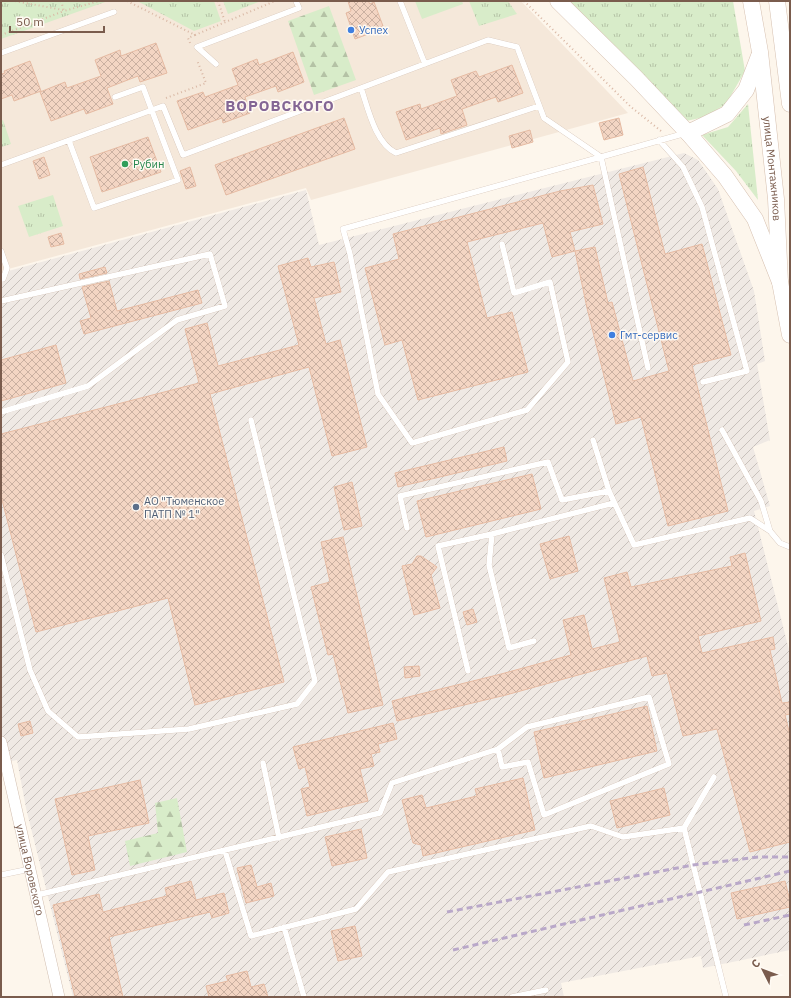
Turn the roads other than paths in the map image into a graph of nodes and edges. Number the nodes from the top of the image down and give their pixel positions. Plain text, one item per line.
1 (296, 1) edge
2 (400, 1) edge
3 (558, 1) edge
4 (751, 1) edge
5 (777, 1) edge
6 (114, 12) dead end
7 (1, 52) edge
8 (760, 52) junction
9 (216, 64) dead end
10 (425, 64) junction
11 (361, 88) junction
12 (115, 97) dead end
13 (790, 104) edge
14 (539, 106) junction
15 (151, 107) junction
16 (688, 133) junction
17 (659, 140) junction
18 (69, 141) junction
19 (601, 156) junction
20 (1, 165) edge
21 (502, 244) dead end
22 (1, 251) edge
23 (1, 279) edge
24 (780, 282) junction
25 (1, 301) edge
26 (790, 335) edge
27 (648, 368) dead end
28 (702, 382) dead end
29 (1, 412) edge
30 (251, 420) dead end
31 (722, 430) dead end
32 (593, 440) dead end
33 (609, 491) junction
34 (614, 502) junction
35 (407, 528) dead end
36 (770, 531) junction
37 (492, 534) junction
38 (790, 547) edge
39 (1, 555) edge
40 (534, 642) dead end
41 (468, 671) dead end
42 (1, 744) edge
43 (498, 749) junction
44 (262, 763) dead end
45 (714, 777) dead end
46 (684, 828) junction
47 (279, 838) junction
48 (225, 851) junction
49 (31, 869) junction
50 (1, 875) edge
51 (37, 896) junction
52 (284, 927) junction
53 (546, 990) dead end
54 (59, 997) edge
55 (304, 997) edge
56 (512, 997) edge
57 (726, 997) edge

1 - 9 lane
2 - 10 lane
3 - 16 main road
4 - 8 main road, улица Монтажников
5 - 13 main road
6 - 7 lane
8 - 16 main road
8 - 24 main road, улица Монтажников
10 - 11 lane
10 - 14 lane
11 - 14 lane
11 - 15 lane
12 - 15 lane
14 - 19 lane
15 - 18 lane
15 - 18 lane
16 - 17 lane
16 - 24 main road
17 - 19 lane
17 - 28 lane
18 - 20 lane
19 - 21 lane
19 - 27 lane
22 - 23 lane
24 - 26 main road, улица Монтажников
25 - 29 lane
30 - 39 lane
31 - 36 lane
32 - 33 lane
33 - 34 lane
33 - 35 lane
34 - 36 lane
34 - 37 lane
36 - 38 lane
37 - 40 lane
37 - 41 lane
42 - 49 street, улица Воровского
43 - 43 lane
43 - 47 lane
44 - 47 lane
45 - 46 lane
46 - 52 lane
46 - 57 lane
47 - 48 lane
48 - 51 lane
48 - 52 lane
49 - 50 lane
49 - 51 street, улица Воровского
51 - 54 street, улица Воровского
52 - 55 lane
53 - 56 lane

